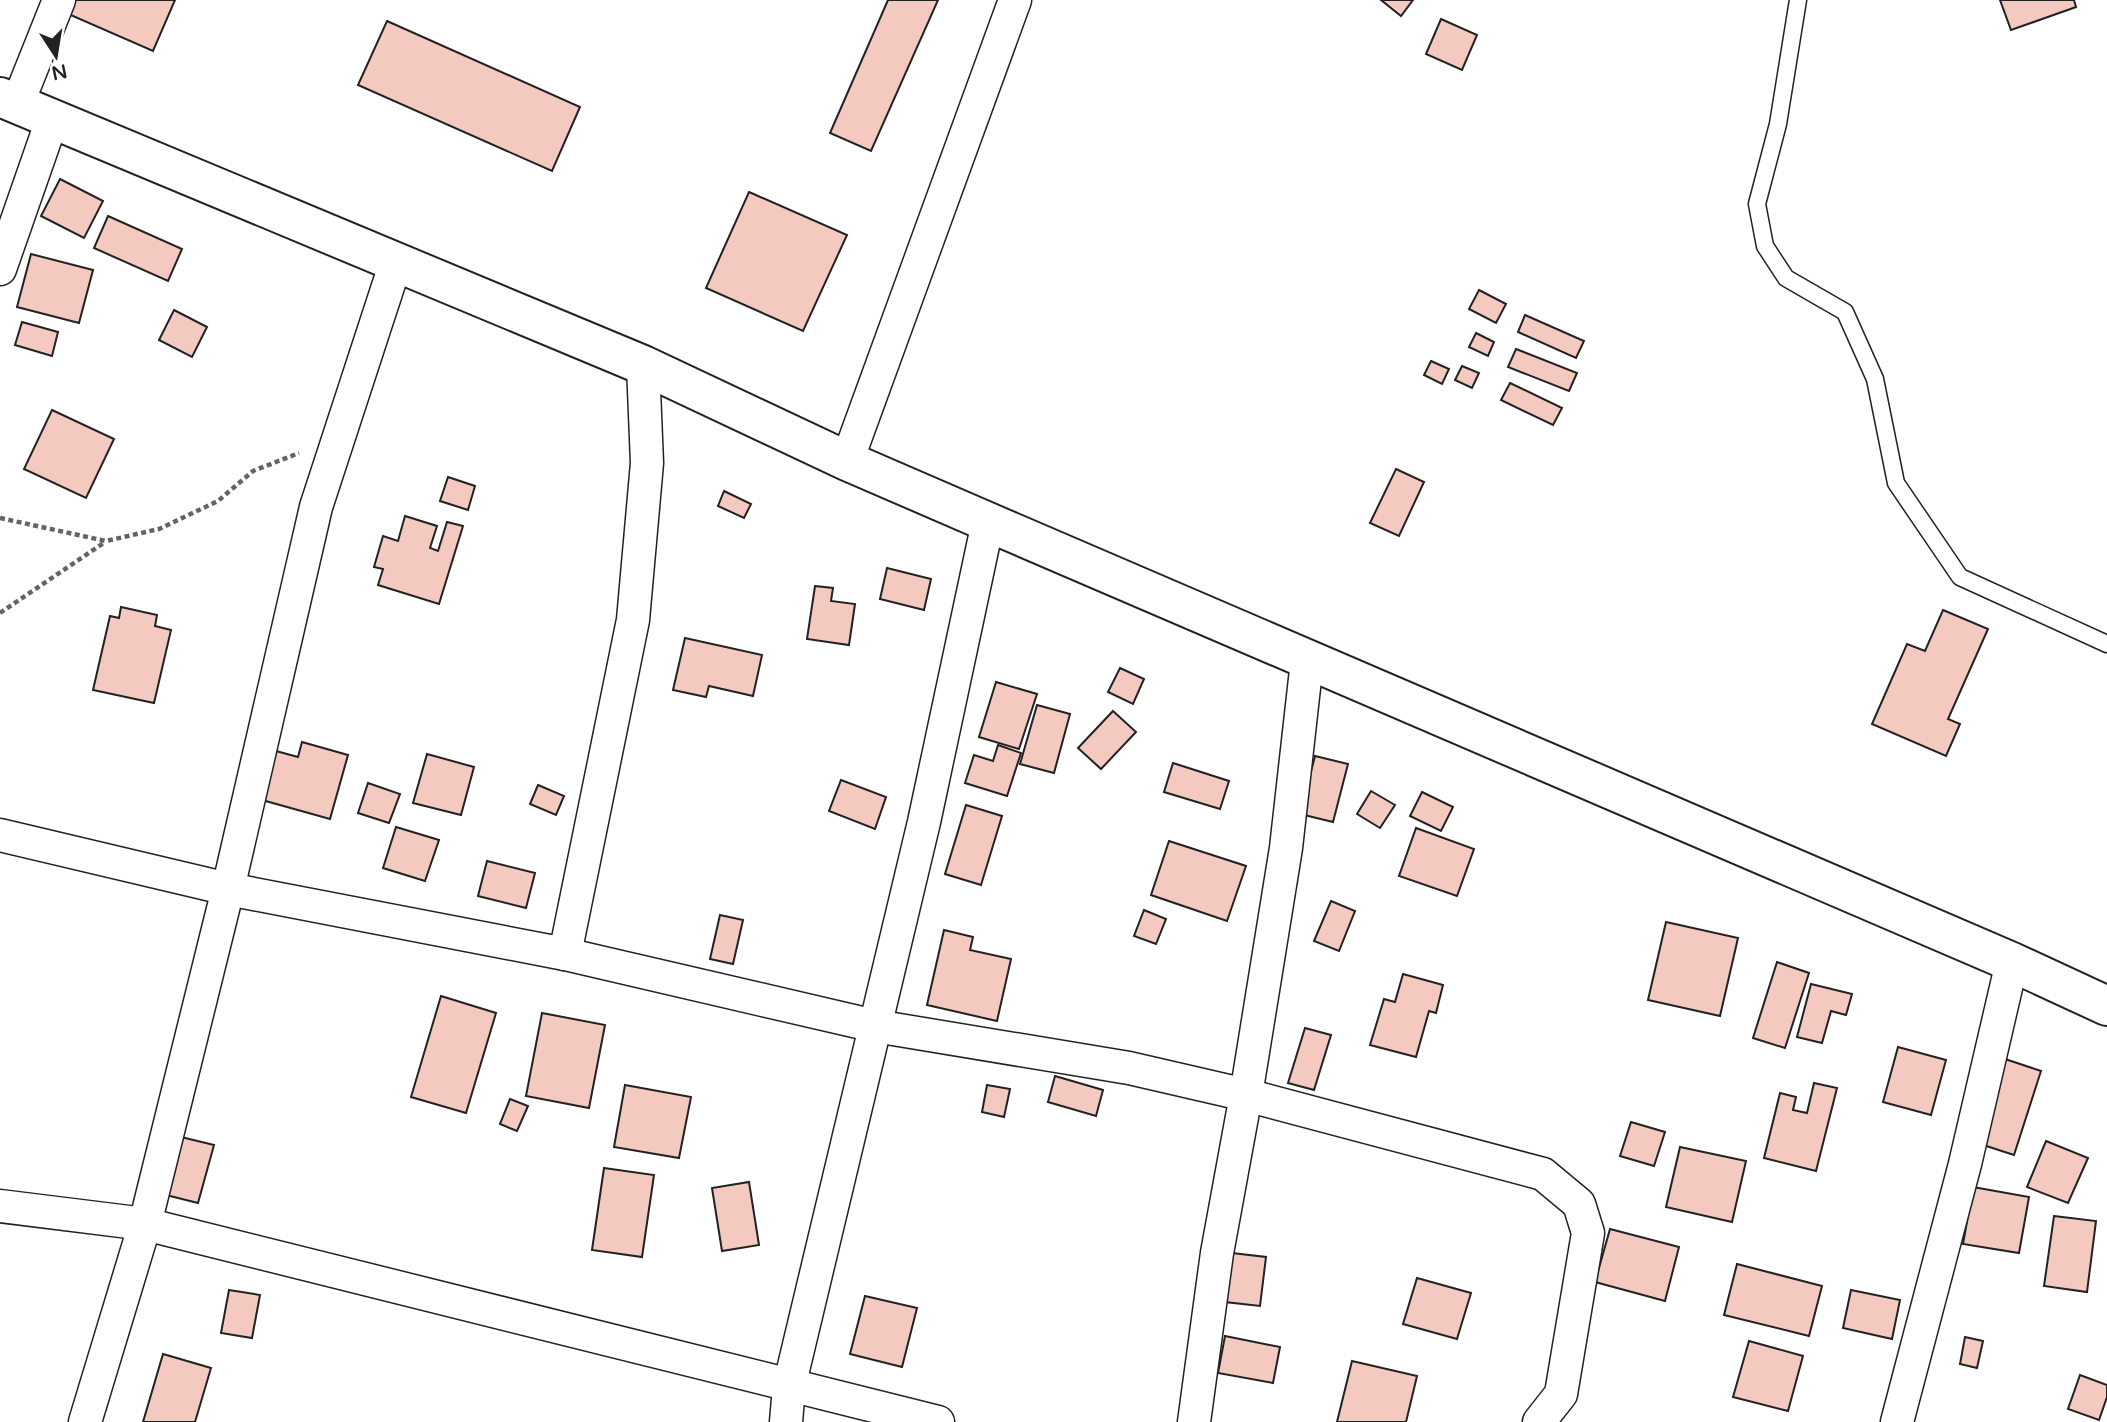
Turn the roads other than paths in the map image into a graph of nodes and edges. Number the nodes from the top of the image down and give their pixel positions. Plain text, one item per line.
1 (59, 0) edge
2 (1015, 0) edge
3 (1798, 0) edge
4 (9, 101) edge
5 (52, 120) junction
6 (396, 262) junction
7 (0, 269) edge
8 (643, 365) junction
9 (847, 461) junction
10 (988, 522) junction
11 (2107, 644) edge
12 (1307, 661) junction
13 (0, 835) edge
14 (228, 889) junction
15 (565, 954) junction
16 (2012, 962) junction
17 (2107, 1006) edge
18 (876, 1026) junction
19 (1246, 1095) junction
20 (0, 1206) edge
21 (145, 1224) junction
22 (789, 1387) junction
23 (85, 1422) edge
24 (786, 1422) edge
25 (937, 1422) edge
26 (1194, 1422) edge
27 (1539, 1422) edge
28 (1897, 1422) edge

1 - 4 street
2 - 9 street
3 - 11 lane
4 - 5 main road
5 - 6 main road
5 - 7 street
6 - 8 main road
6 - 14 street
8 - 9 main road
8 - 15 street
9 - 10 main road
10 - 12 main road
10 - 18 street
12 - 16 main road
12 - 19 street
13 - 14 street
14 - 15 street
14 - 21 street
15 - 18 street
16 - 17 main road
16 - 28 street
18 - 19 street
18 - 22 street
19 - 26 street
19 - 27 street
20 - 21 street
21 - 22 street
21 - 23 street
22 - 24 street
22 - 25 street

